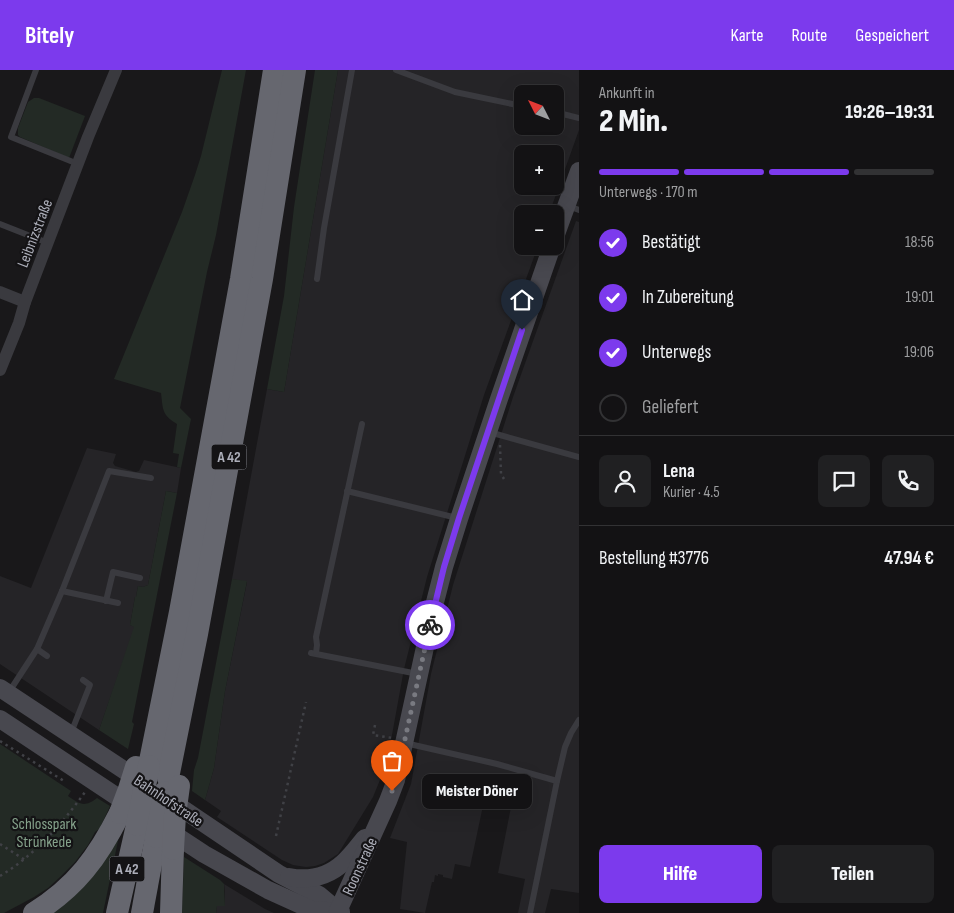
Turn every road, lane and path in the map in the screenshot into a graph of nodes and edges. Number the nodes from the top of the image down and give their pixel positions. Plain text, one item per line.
1 (36, 70) edge
2 (116, 70) edge
3 (274, 70) edge
4 (295, 70) edge
5 (352, 70) edge
6 (396, 70) edge
7 (514, 104) edge
8 (564, 114) edge
9 (579, 118) edge
10 (78, 164) junction
11 (579, 171) edge
12 (573, 208) edge
13 (564, 222) edge
14 (0, 224) edge
15 (48, 243) junction
16 (549, 255) edge
17 (317, 279) dead end
18 (0, 292) edge
19 (25, 302) junction
20 (0, 370) edge
21 (362, 424) dead end
22 (495, 434) junction
23 (579, 457) edge
24 (151, 478) dead end
25 (504, 479) dead end
26 (347, 491) junction
27 (459, 518) junction
28 (140, 578) dead end
29 (62, 591) junction
30 (106, 601) junction
31 (118, 603) dead end
32 (37, 649) junction
33 (47, 656) dead end
34 (420, 675) junction
35 (83, 680) dead end
36 (4, 690) edge
37 (306, 702) dead end
38 (0, 719) edge
39 (579, 720) edge
40 (375, 725) dead end
41 (71, 734) junction
42 (398, 740) junction
43 (0, 741) edge
44 (45, 748) junction
45 (557, 781) junction
46 (68, 783) dead end
47 (84, 794) dead end
48 (128, 819) junction
49 (375, 830) junction
50 (276, 836) dead end
51 (164, 843) junction
52 (0, 844) edge
53 (252, 856) junction
54 (25, 860) junction
55 (235, 871) junction
56 (279, 874) junction
57 (0, 876) edge
58 (341, 912) edge
59 (34, 913) edge
60 (117, 913) edge
61 (142, 913) edge
62 (170, 913) edge
63 (530, 913) edge

1 - 10 lane
2 - 10 street, Leibnizstraße
3 - 48 highway, A 42, bridge
4 - 51 highway, A 42, bridge
5 - 17 lane
6 - 7 lane
8 - 9 lane
10 - 15 street, Leibnizstraße
11 - 12 street
12 - 13 street
14 - 15 lane
15 - 19 street, Leibnizstraße
16 - 22 street, Roonstraße
18 - 19 street
19 - 20 street, Leibnizstraße
21 - 26 lane
22 - 23 lane
22 - 25 path
22 - 27 street, Roonstraße
24 - 29 lane
26 - 27 lane
26 - 34 lane
27 - 34 street, Roonstraße
28 - 30 lane
29 - 30 lane
29 - 32 lane
30 - 31 lane
32 - 33 lane
32 - 36 lane
34 - 42 street, Roonstraße
35 - 41 lane
36 - 41 street, Bahnhofstraße
37 - 50 path
38 - 44 street, Bahnhofstraße
39 - 45 lane
40 - 42 path
41 - 44 street
41 - 53 street, Bahnhofstraße
42 - 45 lane
42 - 49 street, Roonstraße
43 - 46 path
44 - 55 street, Bahnhofstraße
45 - 63 lane
47 - 54 path
48 - 59 highway
48 - 60 highway, A 42
49 - 56 street
49 - 58 street, Roonstraße
51 - 61 highway, A 42
51 - 62 highway
52 - 54 path
53 - 55 street
53 - 56 street, Bahnhofstraße
54 - 57 path
55 - 58 street, Bahnhofstraße
56 - 58 street, Bahnhofstraße

